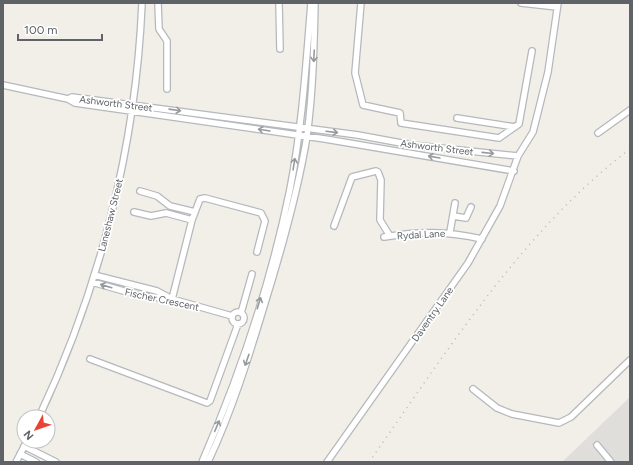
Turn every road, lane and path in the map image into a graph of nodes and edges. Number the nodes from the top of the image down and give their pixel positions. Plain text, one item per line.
1 (142, 3) edge
2 (158, 3) edge
3 (279, 3) edge
4 (311, 3) edge
5 (315, 3) edge
6 (361, 3) edge
7 (521, 3) edge
8 (558, 5) edge
9 (280, 49) dead end
10 (532, 51) dead end
11 (3, 85) edge
12 (167, 89) dead end
13 (68, 99) junction
14 (133, 105) junction
15 (630, 110) edge
16 (132, 112) junction
17 (457, 118) dead end
18 (515, 127) junction
19 (299, 128) junction
20 (308, 128) junction
21 (598, 133) dead end
22 (298, 136) junction
23 (306, 137) junction
24 (518, 156) junction
25 (514, 171) junction
26 (140, 191) dead end
27 (455, 203) dead end
28 (471, 207) dead end
29 (134, 212) dead end
30 (194, 212) junction
31 (453, 216) junction
32 (192, 220) junction
33 (334, 226) dead end
34 (450, 232) junction
35 (482, 239) junction
36 (257, 252) dead end
37 (252, 274) dead end
38 (94, 275) junction
39 (92, 282) junction
40 (172, 299) junction
41 (241, 313) junction
42 (232, 316) junction
43 (238, 324) junction
44 (90, 359) dead end
45 (630, 360) edge
46 (473, 388) dead end
47 (43, 409) edge
48 (596, 445) dead end
49 (22, 449) edge
50 (34, 449) edge
51 (20, 454) junction
52 (16, 462) edge
53 (36, 462) edge
54 (56, 462) edge
55 (202, 462) edge
56 (208, 462) edge
57 (327, 462) edge
58 (611, 462) edge

1 - 14 street, Laneshaw Street
2 - 12 street
3 - 9 street
4 - 19 street
5 -> 20 street
6 - 18 street
7 - 8 street
8 - 24 street, Daventry Lane
10 - 18 street
11 - 13 street
13 - 14 street, Ashworth Street
13 - 16 street, Ashworth Street
14 - 16 street, Laneshaw Street
14 -> 19 street, Ashworth Street
15 - 21 street
22 -> 16 street, Ashworth Street
16 - 38 street, Laneshaw Street
17 - 18 street
19 - 20 street, Ashworth Street
19 - 22 street
20 - 23 street
20 -> 24 street, Ashworth Street
22 - 23 street, Ashworth Street
55 -> 22 street
25 -> 23 street, Ashworth Street
23 -> 56 street
24 - 25 street, Daventry Lane
25 - 35 street, Daventry Lane
26 - 30 street
27 - 31 street
28 - 31 street
29 - 32 street
30 - 32 street
30 - 36 street
31 - 34 street
32 - 40 street
33 - 34 street, Rydal Lane
34 - 35 street, Rydal Lane
35 - 57 street, Daventry Lane
37 - 41 street
38 - 39 street, Laneshaw Street
38 - 40 street
40 -> 39 street, Fischer Crescent
39 - 47 street, Laneshaw Street
40 - 42 street, Fischer Crescent
41 - 42 street
41 - 43 street
42 - 43 street
43 - 44 street
45 - 46 street
48 - 58 street
49 - 51 street
50 - 54 street
51 - 52 street
51 - 53 street

